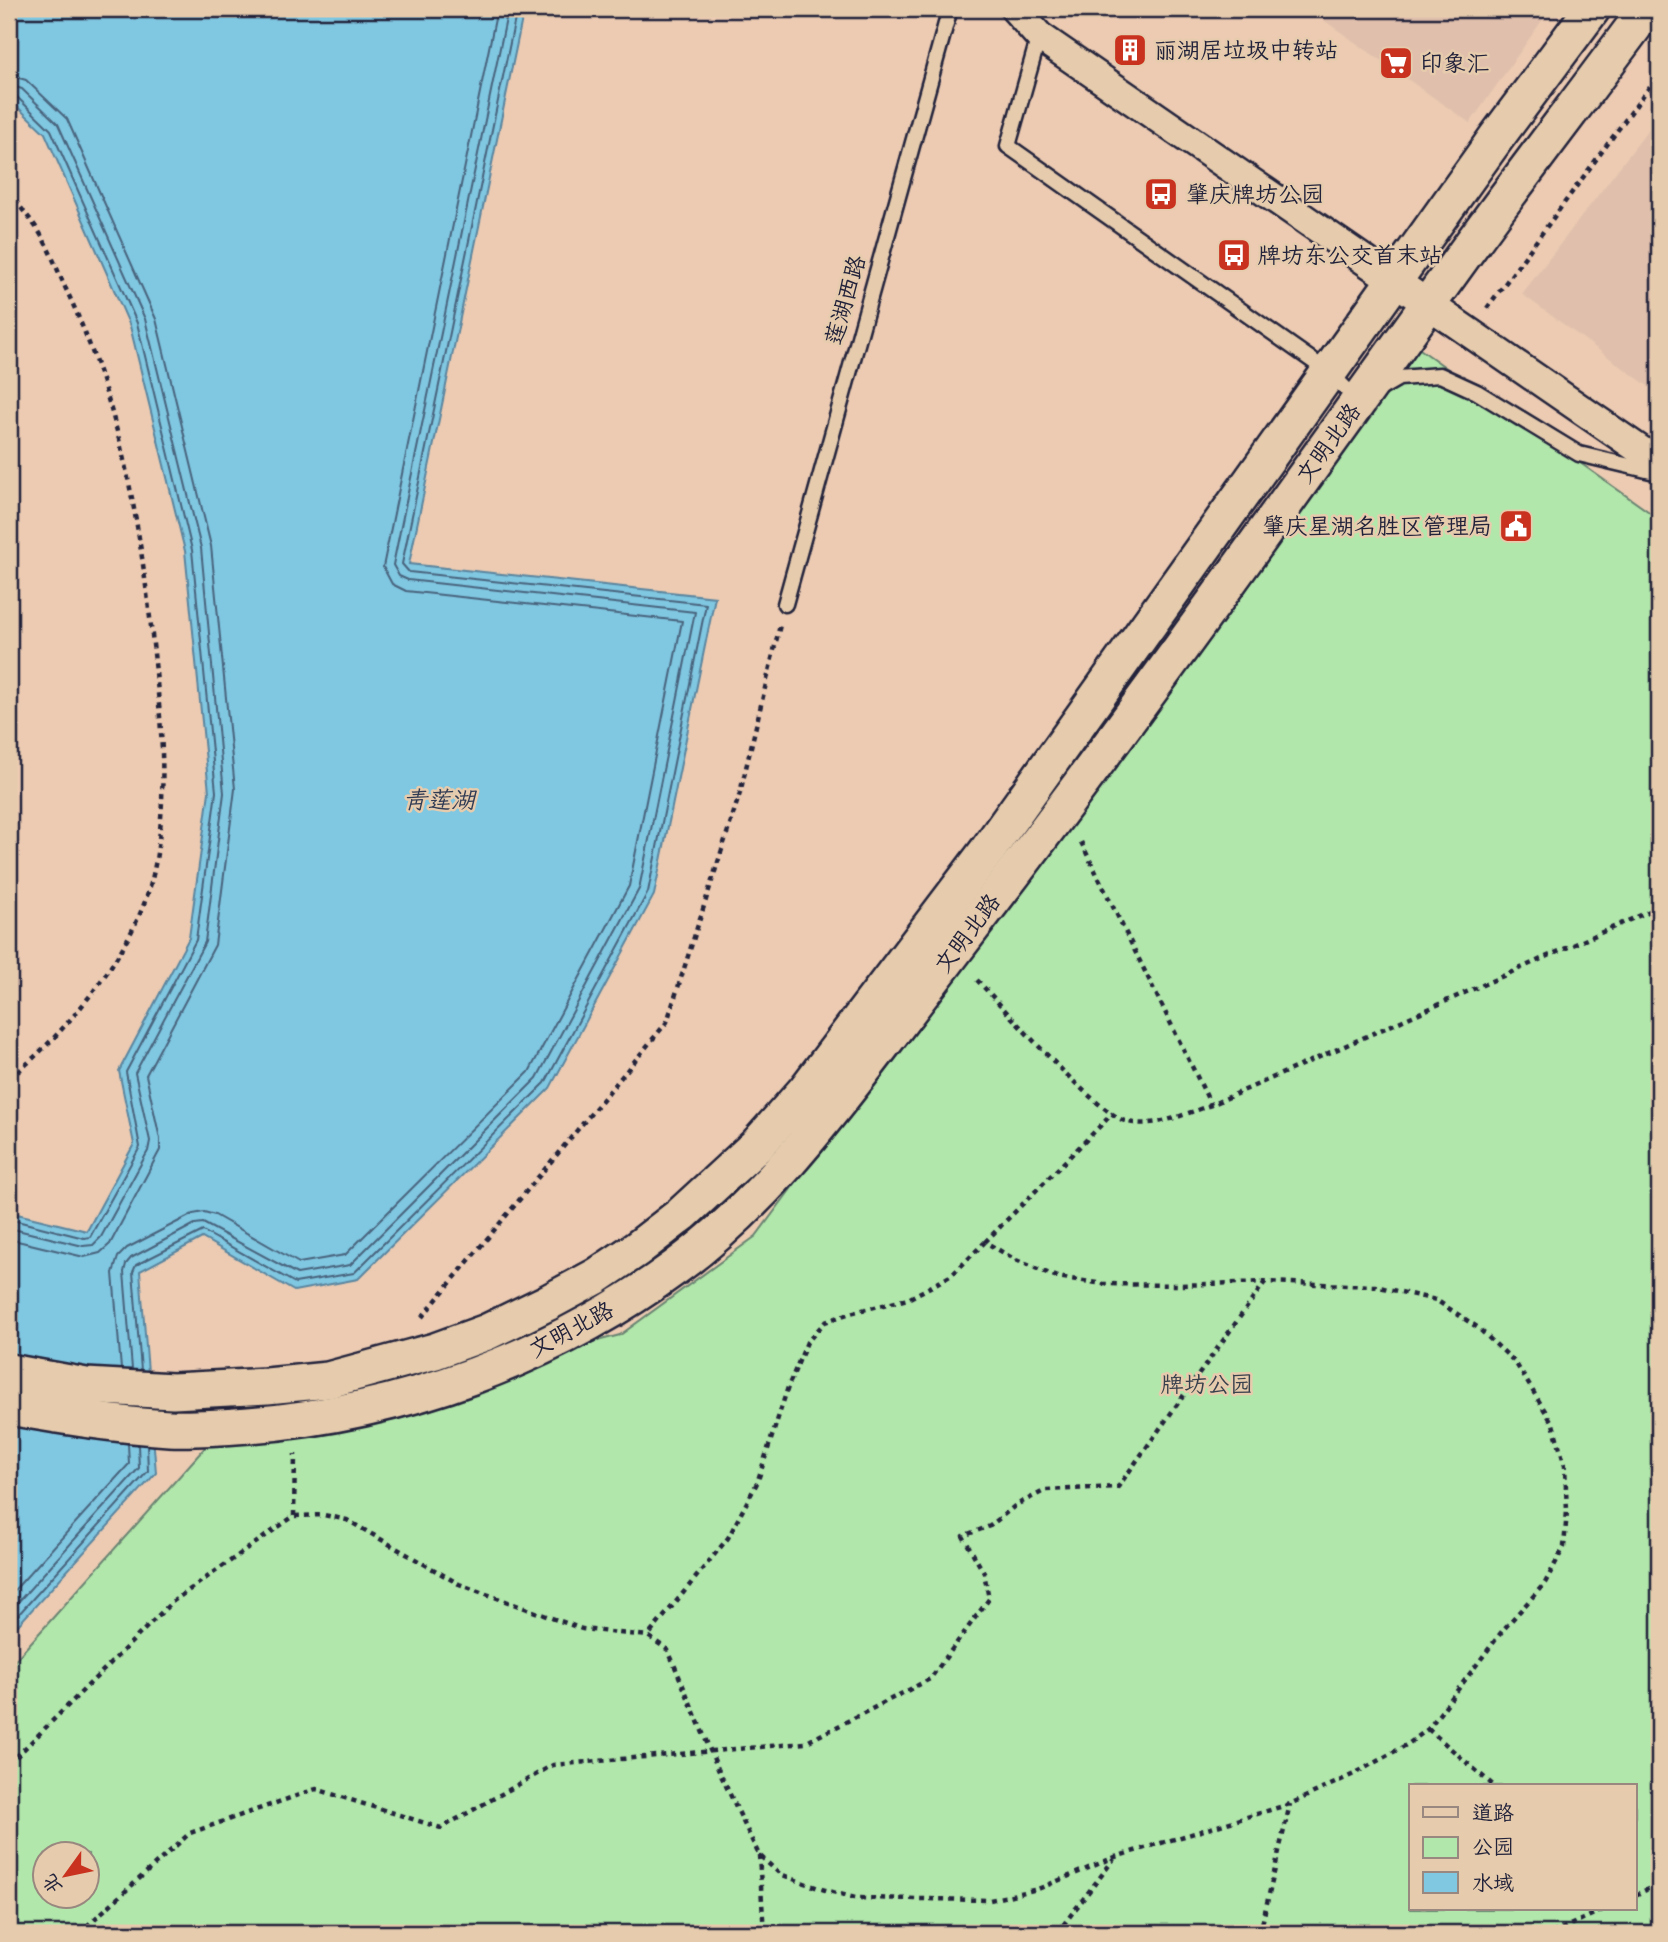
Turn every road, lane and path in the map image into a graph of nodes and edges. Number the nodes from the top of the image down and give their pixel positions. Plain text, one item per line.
1 (950, 9) edge
2 (1015, 9) edge
3 (1592, 9) edge
4 (1647, 9) edge
5 (1038, 36) junction
6 (1659, 74) edge
7 (9, 192) edge
8 (1396, 282) junction
9 (1429, 305) junction
10 (1470, 331) junction
11 (1330, 373) junction
12 (1358, 402) junction
13 (1659, 463) edge
14 (1659, 473) edge
15 (785, 604) joint
16 (1064, 807) junction
17 (1659, 907) edge
18 (952, 954) junction
19 (9, 1079) edge
20 (1211, 1105) junction
21 (1113, 1113) junction
22 (985, 1242) junction
23 (1265, 1282) junction
24 (415, 1325) dead end
25 (9, 1372) edge
26 (9, 1407) edge
27 (294, 1422) junction
28 (294, 1516) junction
29 (648, 1636) junction
30 (1429, 1729) junction
31 (711, 1750) junction
32 (9, 1763) edge
33 (1492, 1784) edge
34 (1290, 1804) junction
35 (759, 1855) junction
36 (1115, 1857) junction
37 (1659, 1884) edge
38 (1636, 1895) edge
39 (1603, 1910) edge
40 (79, 1933) edge
41 (764, 1933) edge
42 (1057, 1933) edge
43 (1260, 1933) edge
44 (1552, 1933) edge

1 - 15 lane, 莲湖西路
2 - 5 street
3 - 8 street, 文明北路
4 - 9 street, 文明北路
5 - 8 street
5 - 11 lane
6 - 10 path
7 - 19 path
8 - 9 street
8 - 11 street, 文明北路
9 - 10 street
9 - 12 street, 文明北路
10 - 13 street
11 - 12 lane
11 - 25 street, 文明北路
12 - 14 lane
12 - 16 street, 文明北路
15 - 24 path
16 - 18 street, 文明北路
16 - 20 path
17 - 20 path
18 - 21 path
18 - 27 street, 文明北路
20 - 21 path
21 - 22 path
22 - 23 path
22 - 29 path
23 - 30 path
23 - 31 path
26 - 27 street, 文明北路
27 - 28 path
28 - 29 path
28 - 32 path
29 - 31 path
30 - 33 path
30 - 34 path
31 - 35 path
31 - 40 path
34 - 36 path
34 - 43 path
35 - 36 path
35 - 41 path
36 - 42 path
37 - 38 path
39 - 44 path

